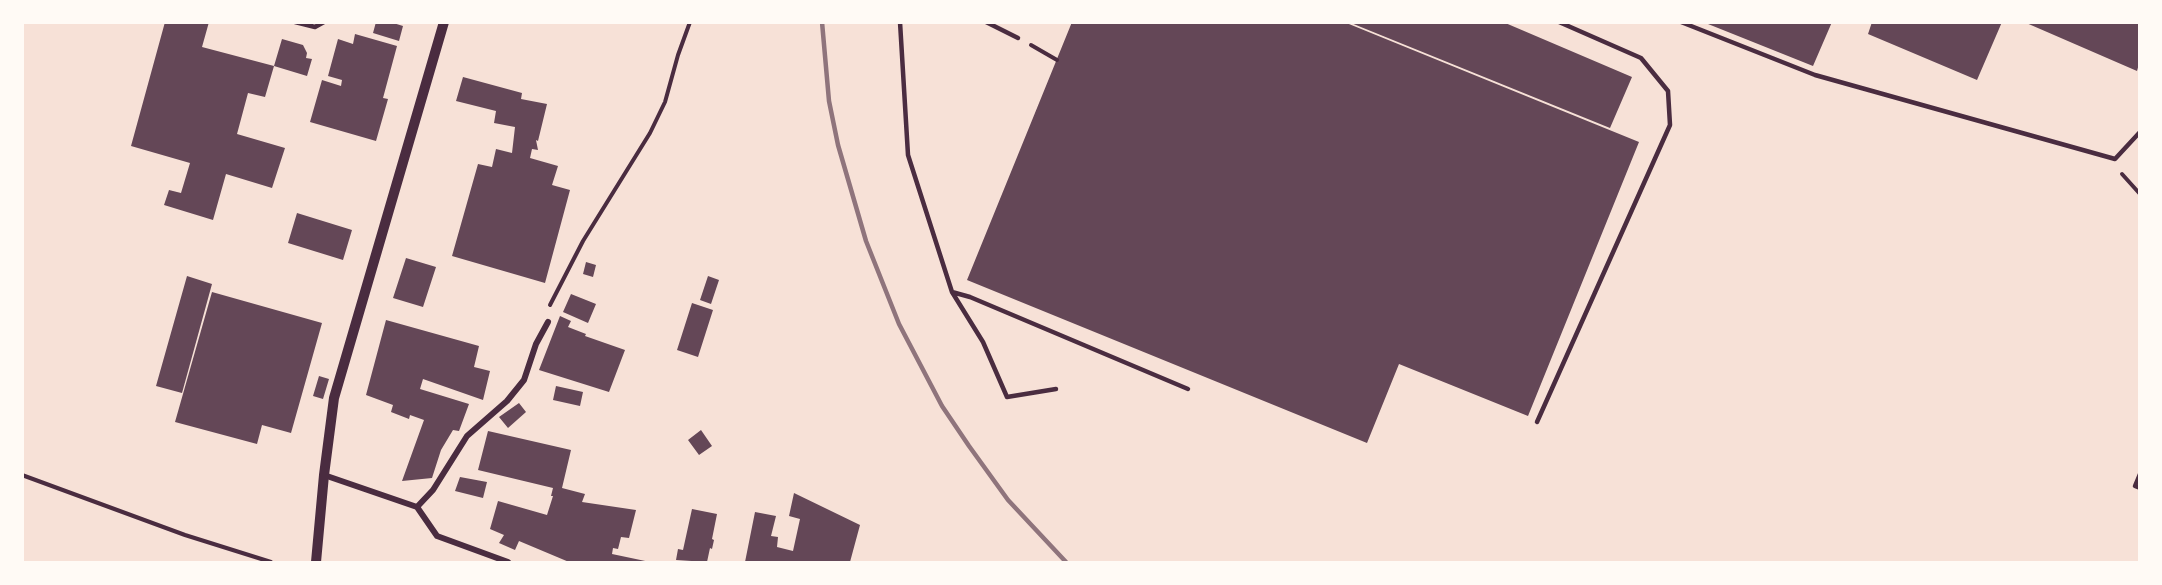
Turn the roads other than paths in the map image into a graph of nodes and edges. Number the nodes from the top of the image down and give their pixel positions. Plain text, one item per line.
1 (295, 22) edge
2 (324, 22) edge
3 (444, 22) edge
4 (900, 22) edge
5 (986, 22) edge
6 (1559, 22) edge
7 (1681, 22) edge
8 (1018, 38) road end
9 (2139, 132) edge
10 (952, 292) junction
11 (548, 321) road end
12 (1056, 389) dead end
13 (1188, 389) dead end
14 (1537, 422) dead end
15 (2139, 474) edge
16 (324, 476) junction
17 (2139, 488) edge
18 (417, 507) junction
19 (316, 562) edge
20 (507, 562) edge

1 - 2 lane
3 - 16 street
4 - 10 lane
5 - 8 lane
6 - 14 lane
7 - 9 lane
10 - 12 lane
10 - 13 lane
11 - 18 street
15 - 17 lane
16 - 18 street
16 - 19 street
18 - 20 street

